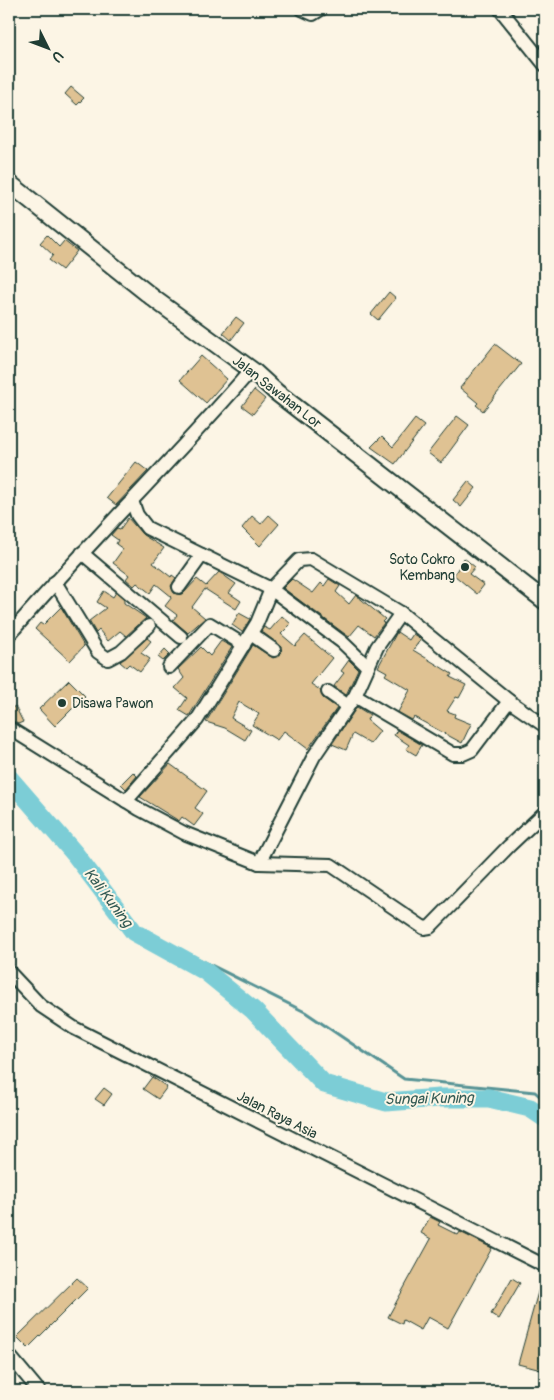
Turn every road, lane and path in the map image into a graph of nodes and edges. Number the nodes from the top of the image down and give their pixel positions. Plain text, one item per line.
1 (302, 9) edge
2 (321, 9) edge
3 (500, 9) edge
4 (545, 65) edge
5 (9, 183) edge
6 (251, 370) junction
7 (132, 501) junction
8 (82, 553) junction
9 (202, 555) junction
10 (56, 582) junction
11 (179, 587) dead end
12 (271, 589) junction
13 (545, 601) edge
14 (401, 613) junction
15 (149, 626) dead end
16 (251, 634) junction
17 (9, 635) edge
18 (181, 637) dead end
19 (244, 645) junction
20 (274, 650) dead end
21 (169, 667) dead end
22 (368, 667) junction
23 (328, 692) dead end
24 (352, 701) junction
25 (509, 701) junction
26 (545, 726) edge
27 (9, 728) edge
28 (126, 801) junction
29 (545, 812) edge
30 (259, 863) junction
31 (9, 972) edge
32 (545, 1266) edge
33 (9, 1354) edge
34 (39, 1391) edge

1 - 2 street
3 - 4 street
5 - 6 main road, Jalan Sawahan Lor
6 - 7 street
6 - 13 main road, Jalan Sawahan Lor
7 - 8 street
7 - 9 street
8 - 10 street
8 - 18 street
9 - 11 street
9 - 12 street
10 - 15 street
10 - 17 street
12 - 14 street
12 - 16 street
12 - 22 street
14 - 22 street
14 - 25 street
16 - 19 street
16 - 20 street
19 - 21 street
19 - 28 street
22 - 24 street
23 - 24 street
24 - 25 street
24 - 30 street
25 - 26 street
27 - 28 street
28 - 30 street
29 - 30 street
31 - 32 street, Jalan Raya Asia
33 - 34 street

